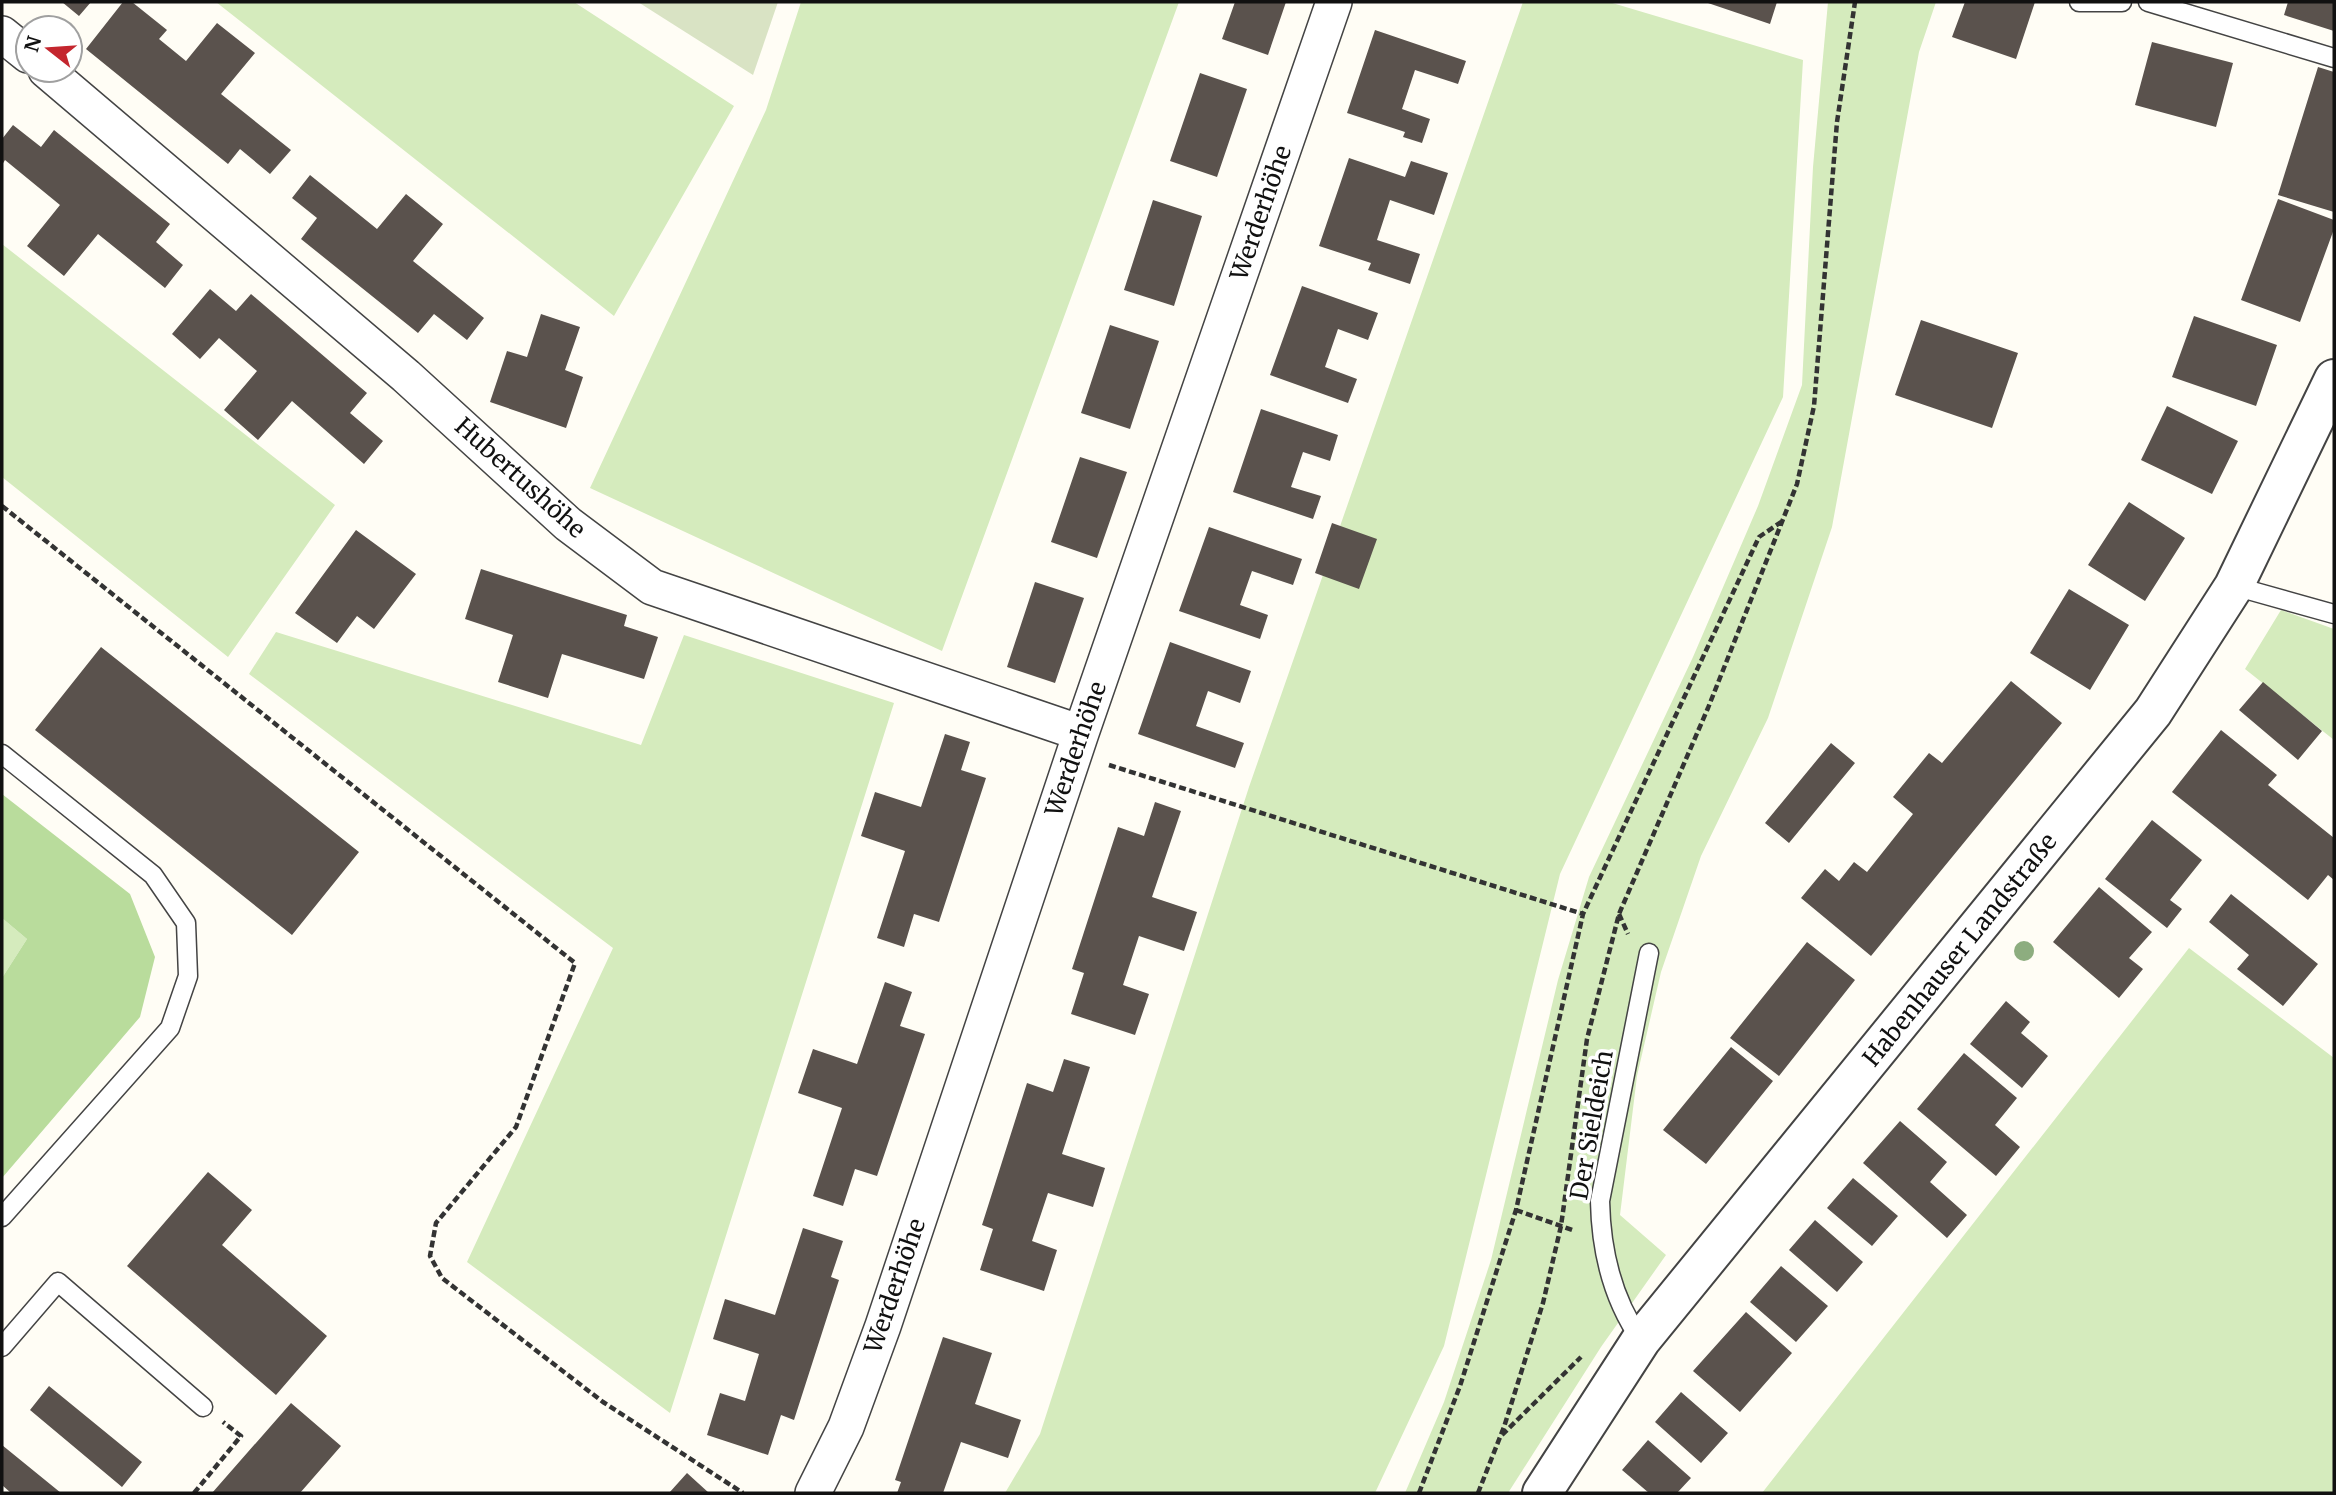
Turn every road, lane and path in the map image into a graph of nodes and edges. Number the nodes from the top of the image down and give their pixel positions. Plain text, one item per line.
1 (1334, 2) edge
2 (1855, 2) edge
3 (2079, 2) edge
4 (2122, 2) edge
5 (2148, 2) edge
6 (2334, 58) edge
7 (63, 84) edge
8 (2334, 379) edge
9 (2, 506) edge
10 (1783, 521) junction
11 (2234, 586) junction
12 (2334, 614) edge
13 (1082, 733) junction
14 (2, 754) edge
15 (1583, 914) junction
16 (1649, 954) dead end
17 (1516, 1210) junction
18 (2, 1217) edge
19 (1561, 1226) junction
20 (1601, 1240) junction
21 (1633, 1328) junction
22 (2, 1347) edge
23 (203, 1407) joint
24 (1499, 1438) junction
25 (194, 1493) edge
26 (743, 1493) edge
27 (813, 1493) edge
28 (1419, 1493) edge
29 (1478, 1493) edge
30 (1542, 1493) edge

1 - 13 street, Werderhöhe
2 - 10 path
3 - 4 lane
5 - 6 lane
7 - 13 street, Hubertushöhe
8 - 11 street, Habenhauser Landstraße
9 - 26 path
10 - 15 path
10 - 19 path
11 - 12 lane
11 - 21 street, Habenhauser Landstraße
13 - 15 path
13 - 27 street, Werderhöhe
14 - 18 lane
15 - 17 path
16 - 20 lane, Der Sieldeich
17 - 19 path
17 - 28 path
19 - 20 path
19 - 24 path
20 - 21 lane, Der Sieldeich
21 - 24 path
21 - 30 street, Habenhauser Landstraße
22 - 23 lane
23 - 25 path
24 - 29 path

